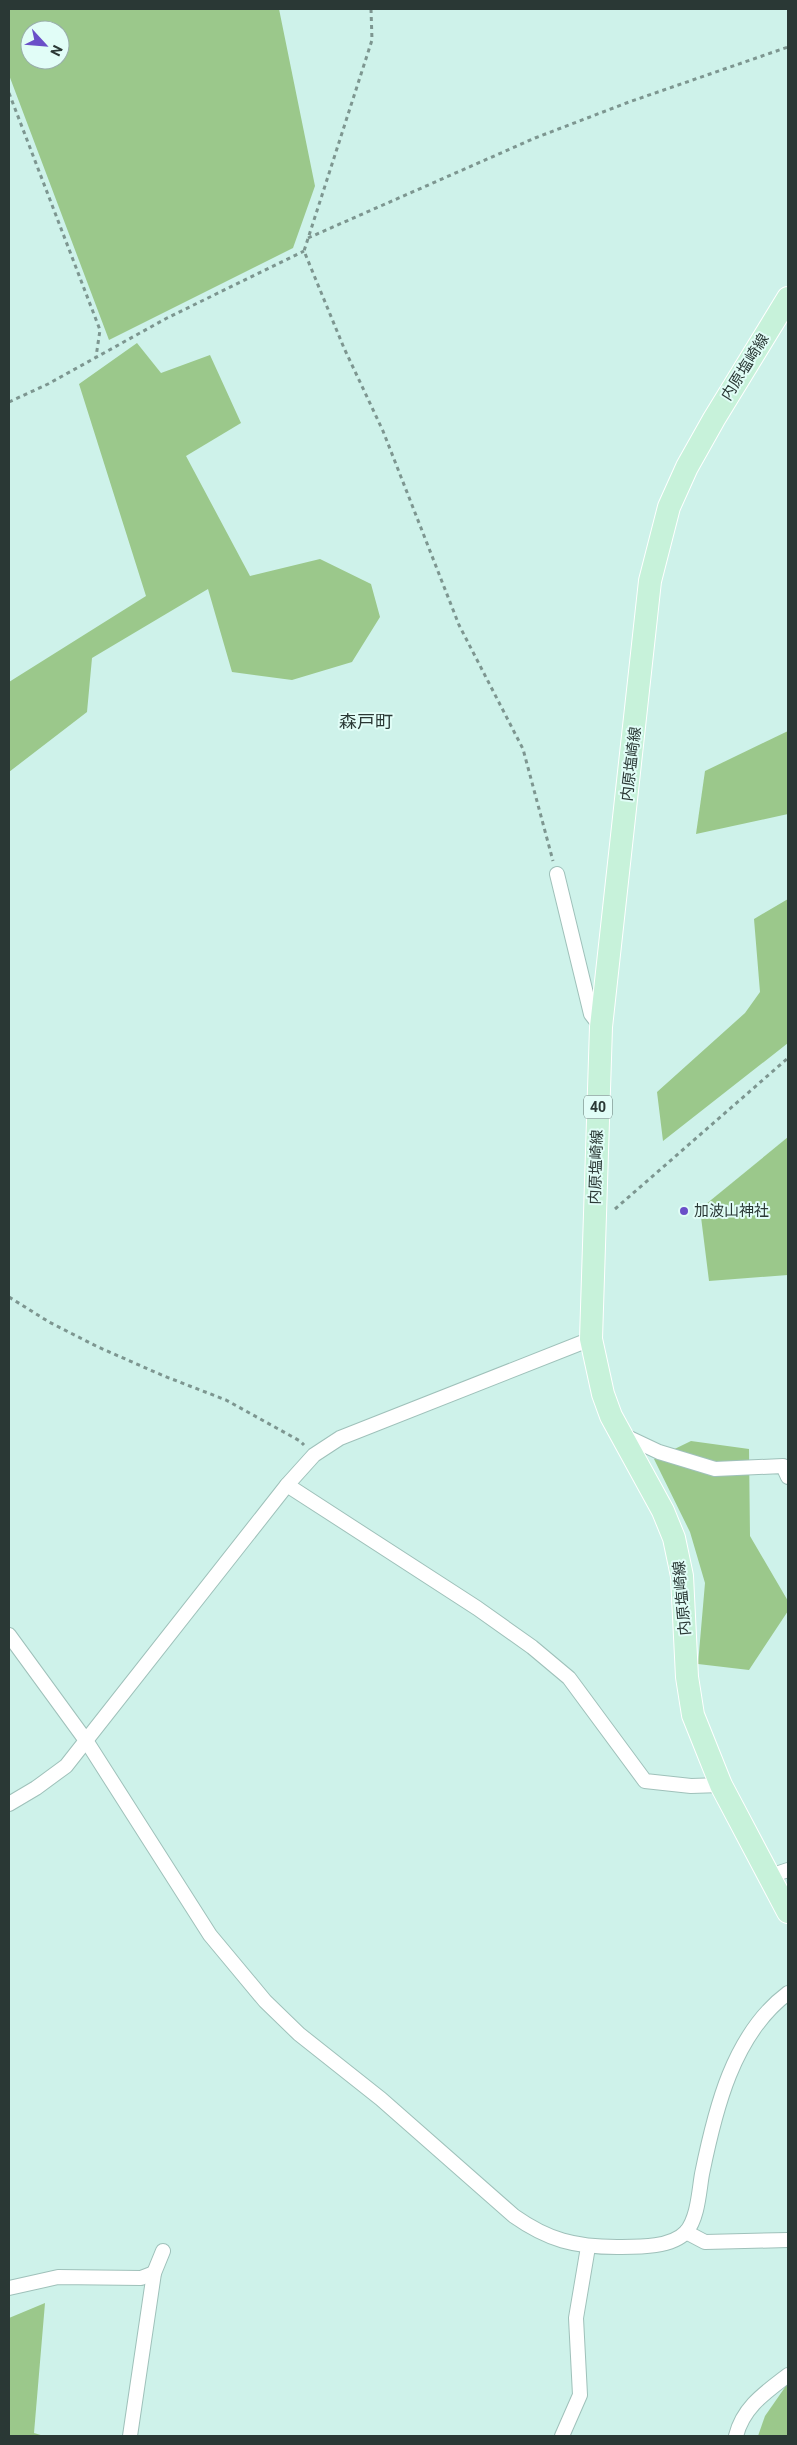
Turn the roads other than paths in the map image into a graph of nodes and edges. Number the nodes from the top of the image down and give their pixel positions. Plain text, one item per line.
1 (788, 298) edge
2 (557, 874) road end
3 (601, 1027) junction
4 (591, 1339) junction
5 (621, 1434) junction
6 (788, 1477) edge
7 (287, 1485) junction
8 (9, 1634) edge
9 (86, 1742) junction
10 (721, 1786) junction
11 (9, 1804) edge
12 (779, 1873) edge
13 (788, 1912) edge
14 (788, 1993) edge
15 (686, 2232) junction
16 (788, 2240) edge
17 (588, 2247) junction
18 (163, 2251) dead end
19 (154, 2273) junction
20 (9, 2288) edge
21 (788, 2375) edge
22 (130, 2436) edge
23 (562, 2436) edge
24 (736, 2436) edge

1 - 3 main road, 内原塩崎線 / 40
2 - 3 street
3 - 4 main road, 内原塩崎線 / 40
4 - 5 main road, 内原塩崎線 / 40
4 - 7 street
5 - 6 street
5 - 10 main road, 内原塩崎線 / 40
7 - 9 street
7 - 10 street
8 - 9 street
9 - 11 street
9 - 17 street
10 - 12 main road, 内原塩崎線 / 40
12 - 13 main road, 内原塩崎線 / 40
14 - 15 street
15 - 16 street
15 - 17 street
17 - 23 street
18 - 19 street
19 - 20 street
19 - 22 street
21 - 24 street

